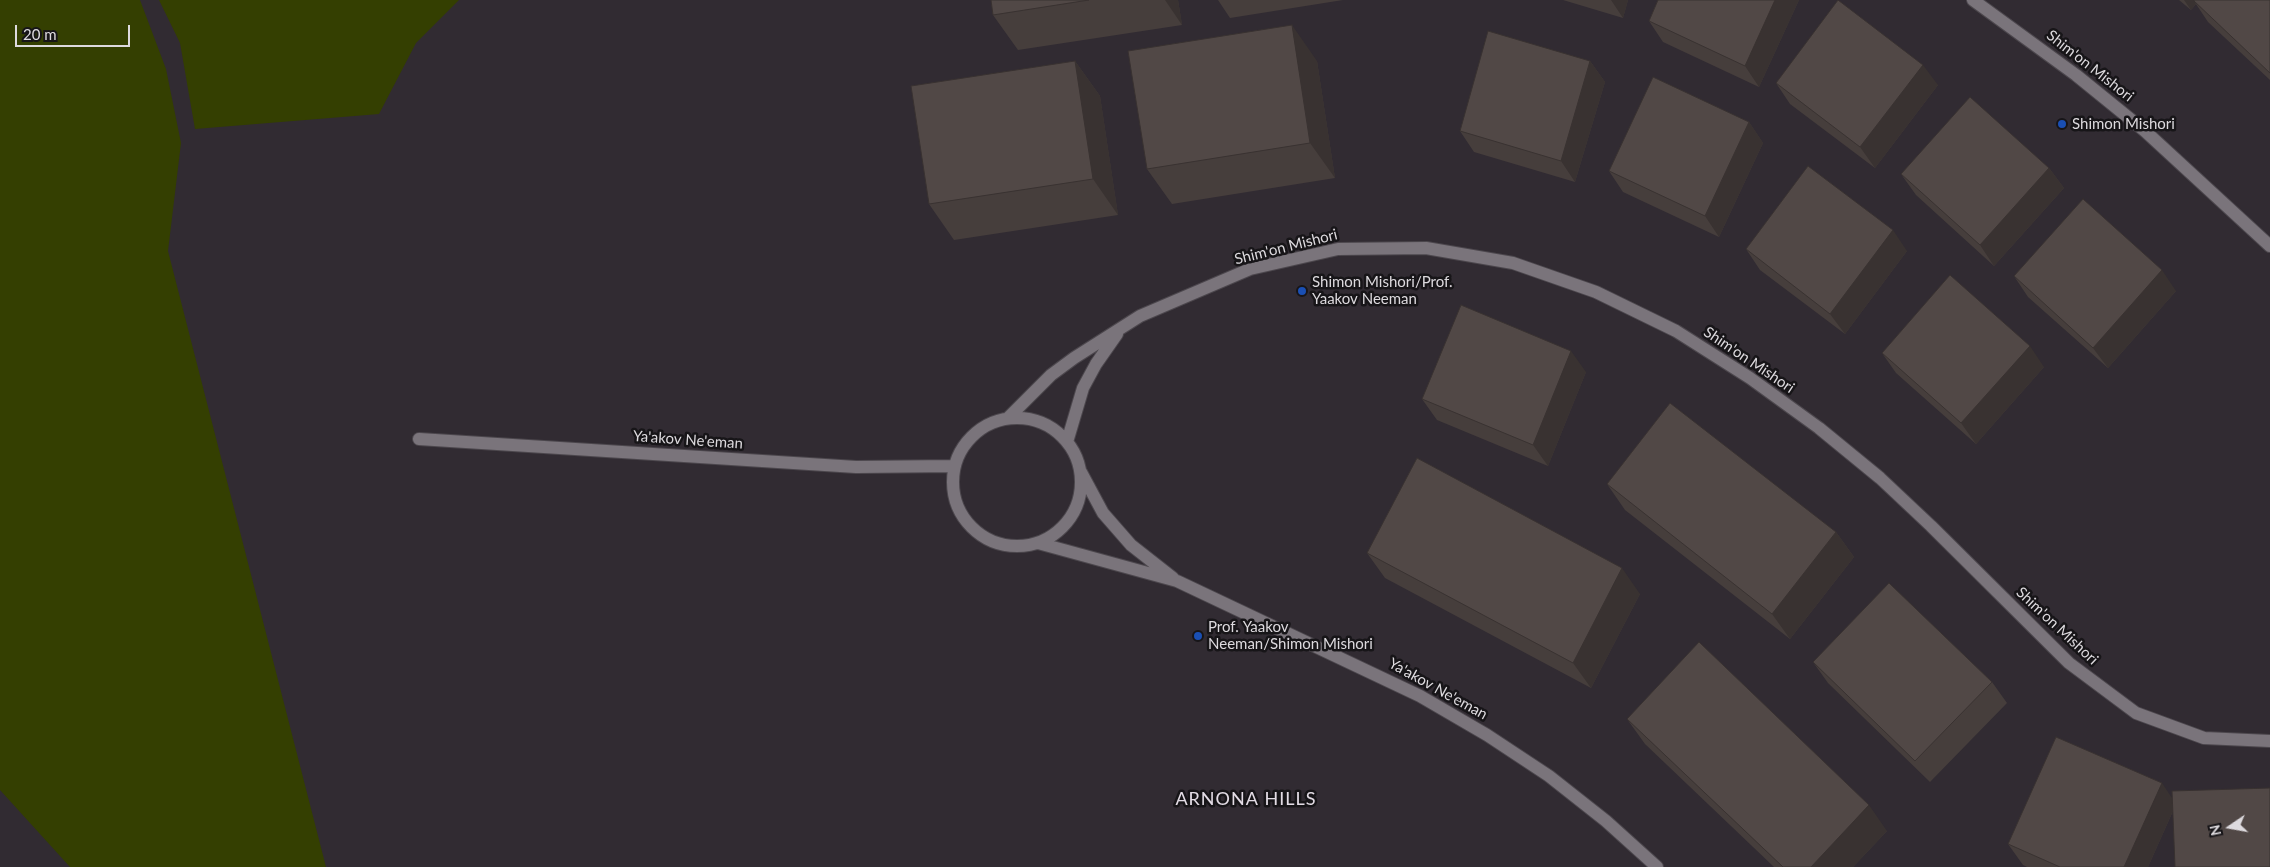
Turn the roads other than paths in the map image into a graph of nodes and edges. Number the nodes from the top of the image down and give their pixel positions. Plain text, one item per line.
1 (1976, 1) edge
2 (2270, 246) edge
3 (1122, 328) junction
4 (1008, 418) junction
5 (419, 439) dead end
6 (1067, 442) junction
7 (954, 466) junction
8 (1079, 468) junction
9 (1038, 543) junction
10 (1177, 581) junction
11 (2270, 741) edge
12 (1657, 867) edge

1 - 2 street, Shim'on Mishori
3 - 4 street, Shim'on Mishori
3 - 6 street, Shim'on Mishori
3 - 11 street, Shim'on Mishori
4 - 6 street
4 - 7 street
5 - 7 street, Ya'akov Ne'eman
6 - 8 street
7 - 9 street
8 - 9 street
8 - 10 street, Ya'akov Ne'eman
9 - 10 street, Ya'akov Ne'eman
10 - 12 street, Ya'akov Ne'eman

